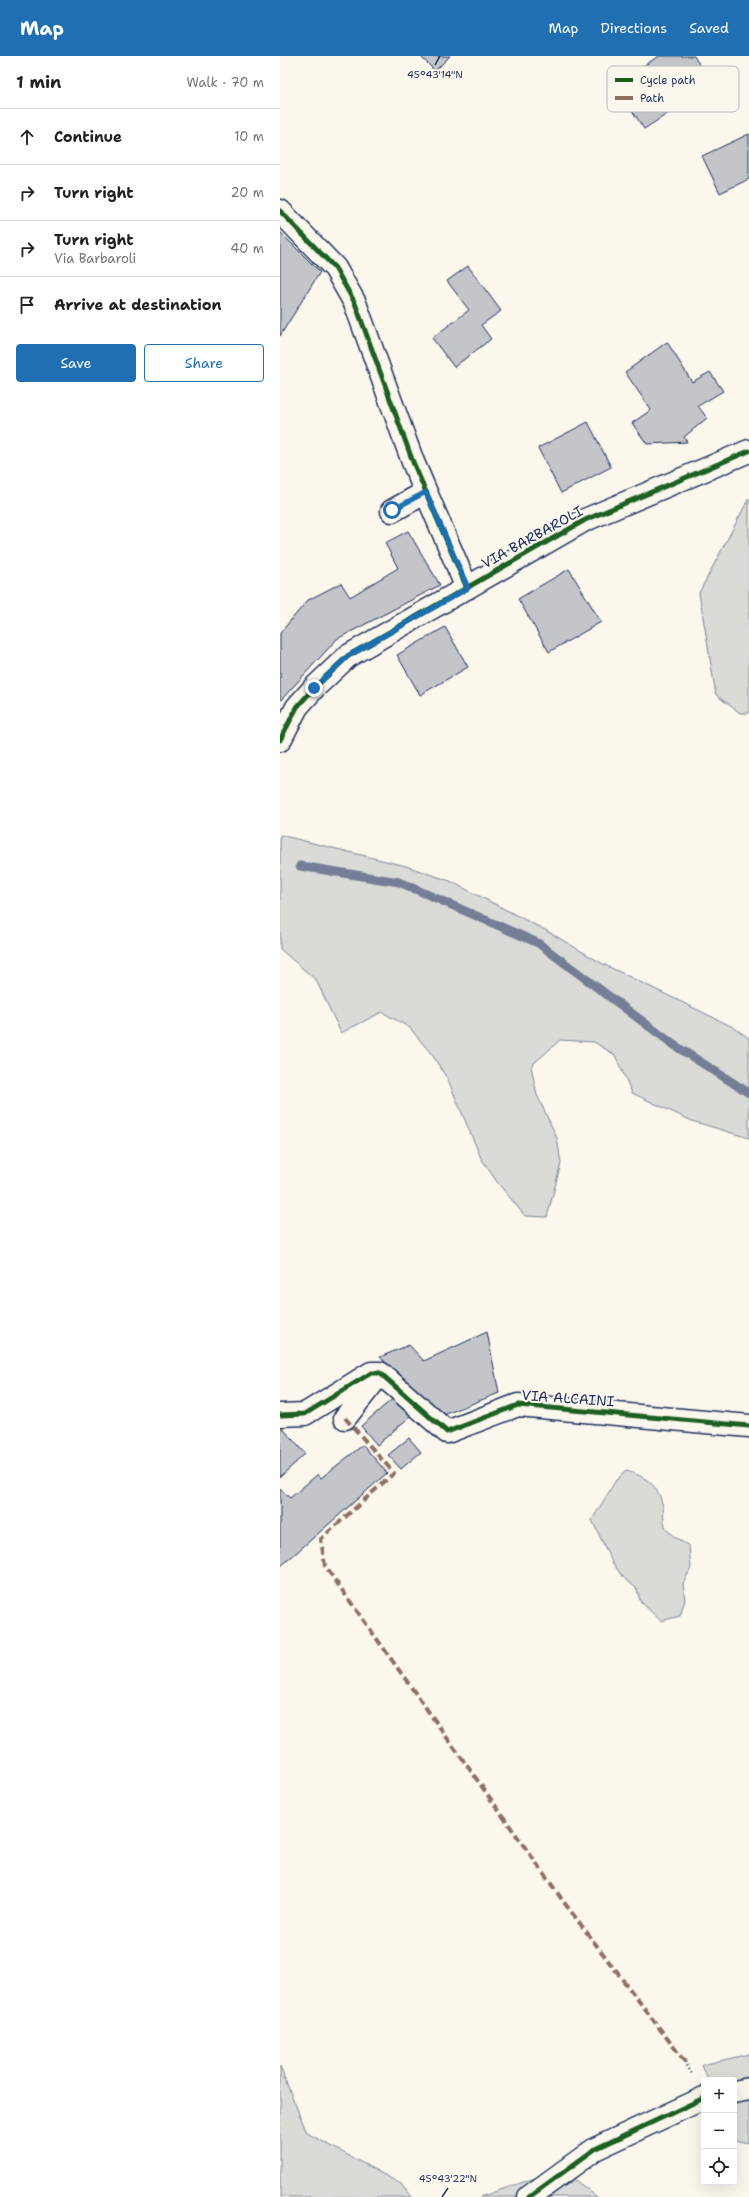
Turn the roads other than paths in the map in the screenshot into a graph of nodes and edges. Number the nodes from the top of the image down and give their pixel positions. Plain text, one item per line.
1 (280, 211) edge
2 (749, 451) edge
3 (426, 492) junction
4 (392, 510) dead end
5 (468, 588) junction
6 (280, 740) edge
7 (380, 1373) junction
8 (280, 1415) edge
9 (345, 1418) dead end
10 (749, 1426) edge
11 (749, 2089) edge
12 (737, 2091) edge
13 (701, 2099) edge
14 (529, 2197) edge

1 - 3 street
2 - 5 street, VIA BARBAROLI
3 - 4 street
3 - 5 street
5 - 6 street, VIA BARBAROLI
7 - 8 street
7 - 9 street
7 - 10 street, VIA ALCAINI
11 - 12 street
13 - 14 street

